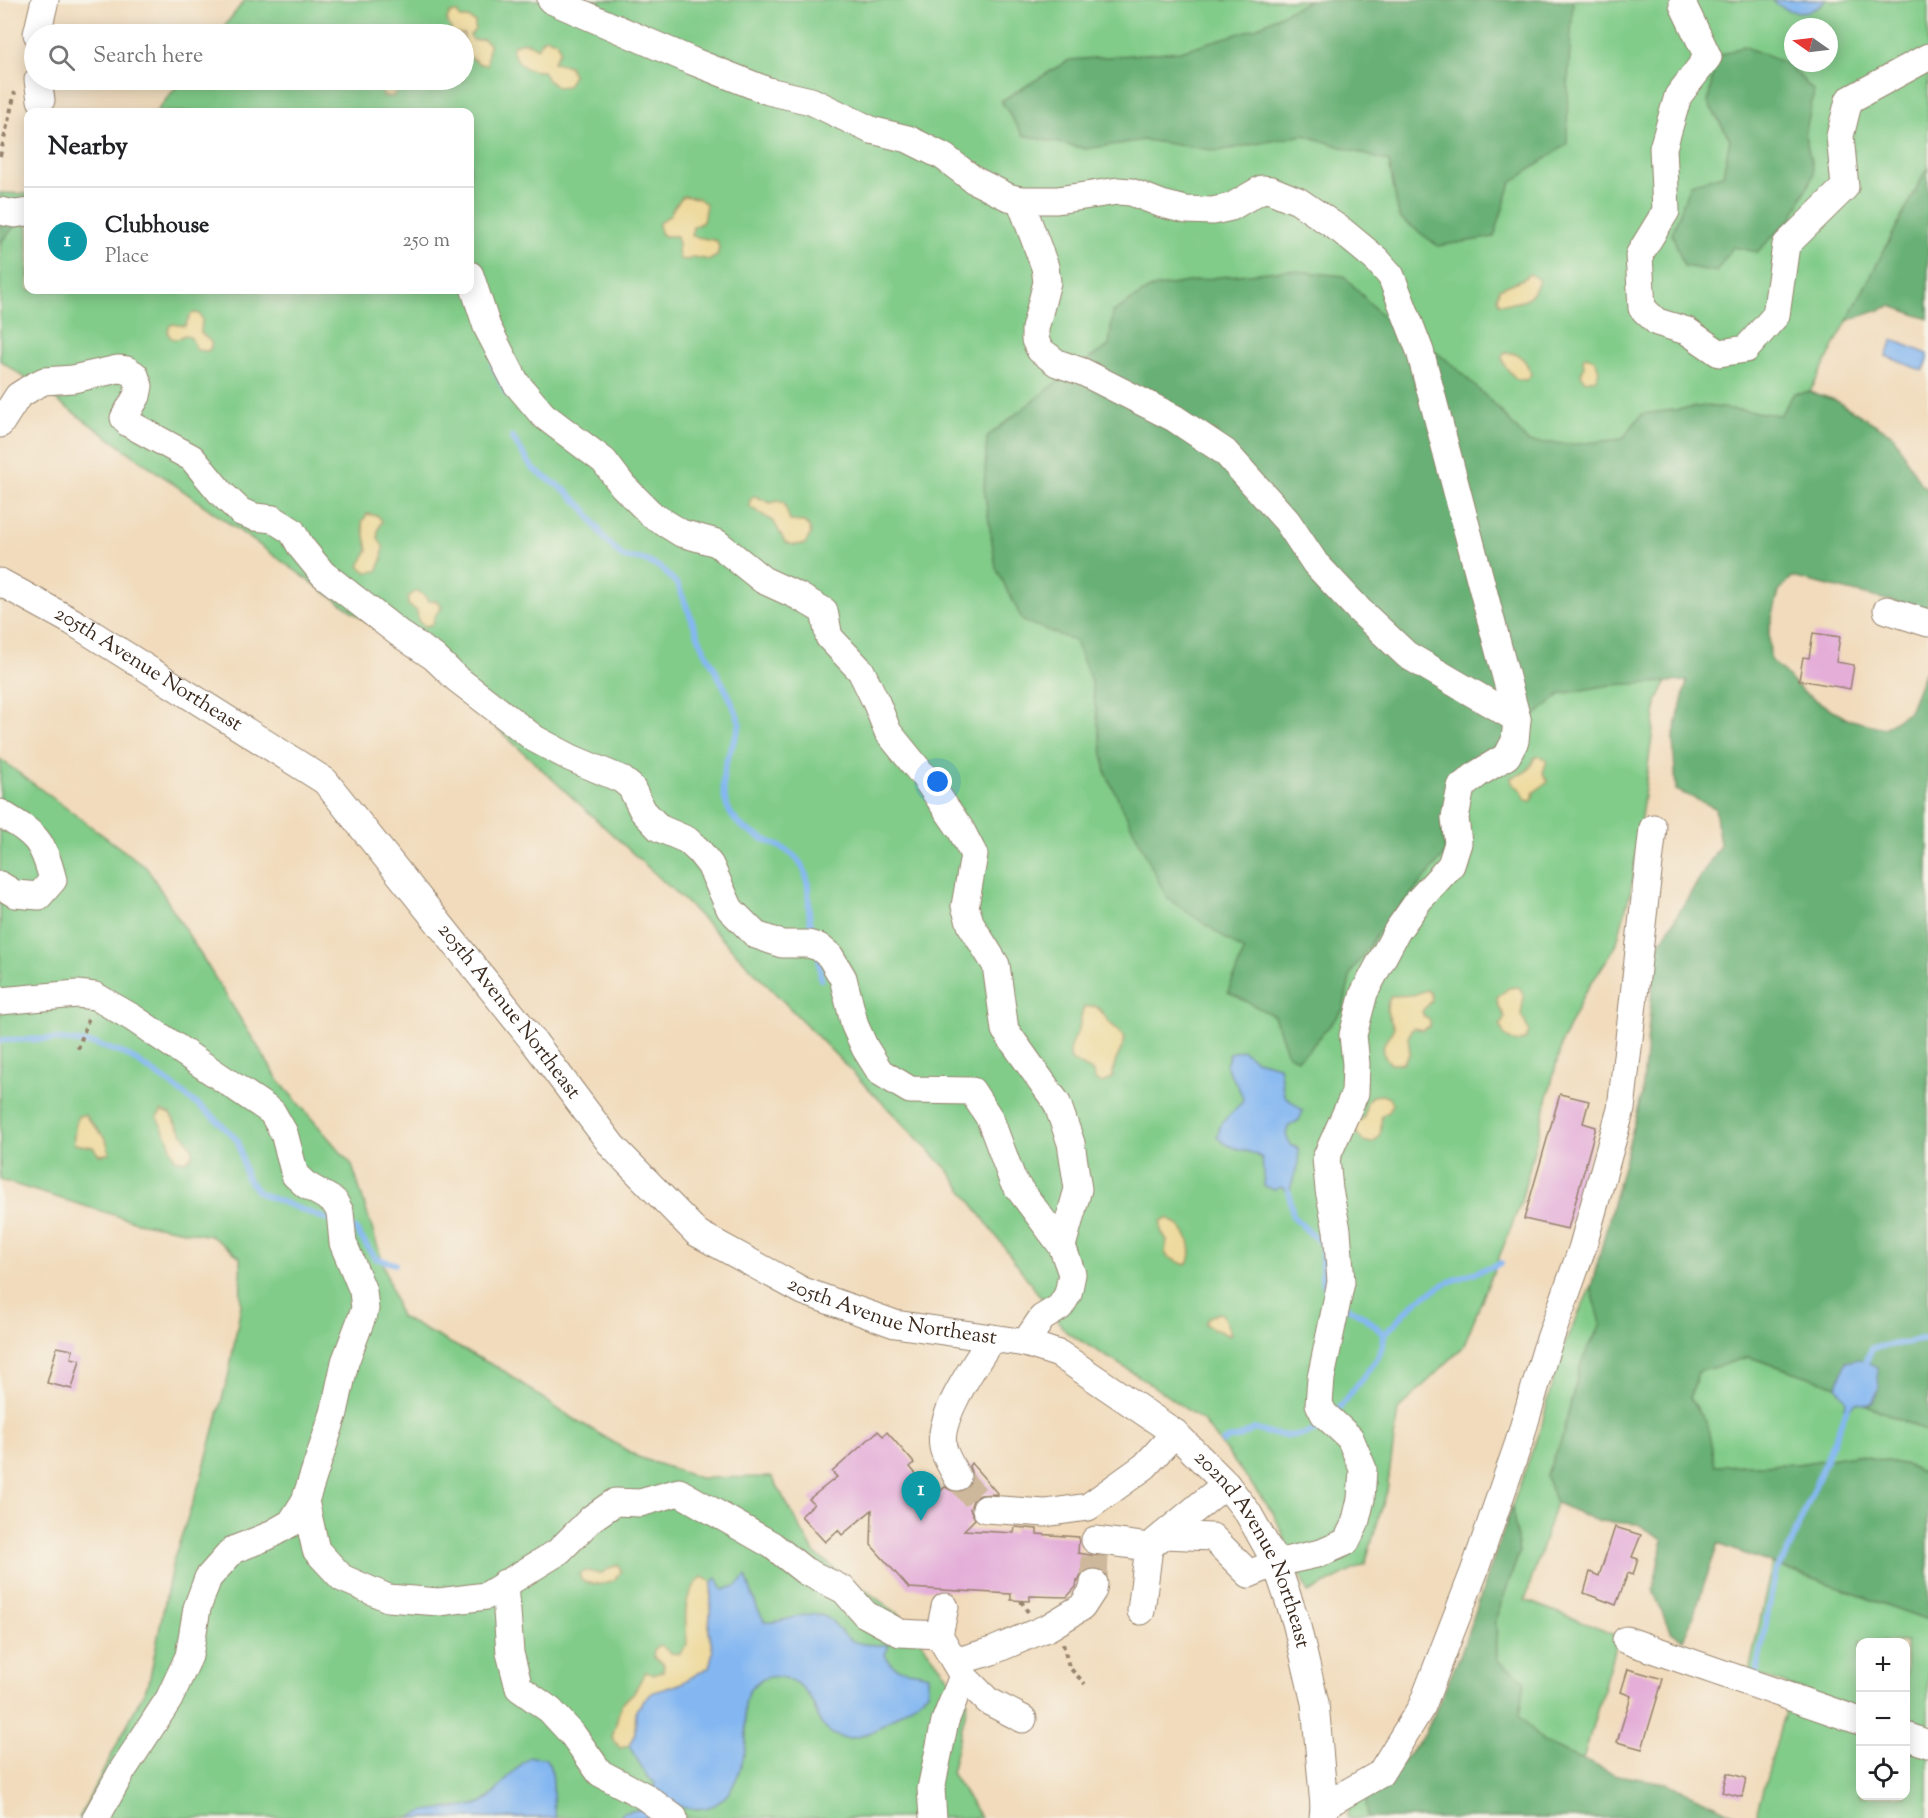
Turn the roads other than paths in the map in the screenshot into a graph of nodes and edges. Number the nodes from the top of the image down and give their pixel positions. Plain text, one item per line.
1 (45, 0) edge
2 (551, 0) edge
3 (1683, 0) edge
4 (39, 24) edge
5 (1928, 57) edge
6 (1020, 200) junction
7 (0, 211) edge
8 (24, 213) edge
9 (474, 287) edge
10 (0, 424) edge
11 (0, 582) edge
12 (1887, 609) dead end
13 (1928, 623) edge
14 (1517, 719) junction
15 (0, 813) edge
16 (1653, 828) dead end
17 (0, 885) edge
18 (0, 1001) edge
19 (1062, 1246) junction
20 (992, 1338) junction
21 (1025, 1342) junction
22 (1059, 1354) joint
23 (1175, 1433) junction
24 (957, 1477) tunnel mouth
25 (1226, 1484) junction
26 (306, 1501) junction
27 (1088, 1507) junction
28 (986, 1509) tunnel mouth
29 (1157, 1541) junction
30 (1276, 1563) junction
31 (505, 1583) junction
32 (1094, 1583) tunnel mouth
33 (945, 1607) dead end
34 (1141, 1611) dead end
35 (939, 1635) junction
36 (1626, 1640) dead end
37 (959, 1669) junction
38 (1023, 1719) dead end
39 (1856, 1720) edge
40 (1910, 1739) edge
41 (1928, 1744) edge
42 (1324, 1812) edge
43 (96, 1818) edge
44 (674, 1818) edge
45 (933, 1818) edge

1 - 4 street
2 - 6 street
3 - 5 street
6 - 14 street
6 - 14 street
7 - 8 street
9 - 19 street
10 - 19 street
11 - 20 street, 205th Avenue Northeast
12 - 13 street
14 - 30 street
15 - 17 street
16 - 42 street
18 - 26 street
19 - 21 street
20 - 21 street, 205th Avenue Northeast
20 - 24 street
21 - 22 street, 205th Avenue Northeast
22 - 23 street, 202nd Avenue Northeast
23 - 25 street, 202nd Avenue Northeast
23 - 27 street
25 - 29 street
25 - 30 street, 202nd Avenue Northeast
26 - 31 street
26 - 43 street
27 - 28 street
27 - 29 street
29 - 30 street
29 - 34 street
30 - 42 street, 202nd Avenue Northeast
31 - 35 street
31 - 44 street
32 - 37 street
33 - 35 street
35 - 37 street
36 - 39 street
37 - 38 street
37 - 45 street
40 - 41 street

